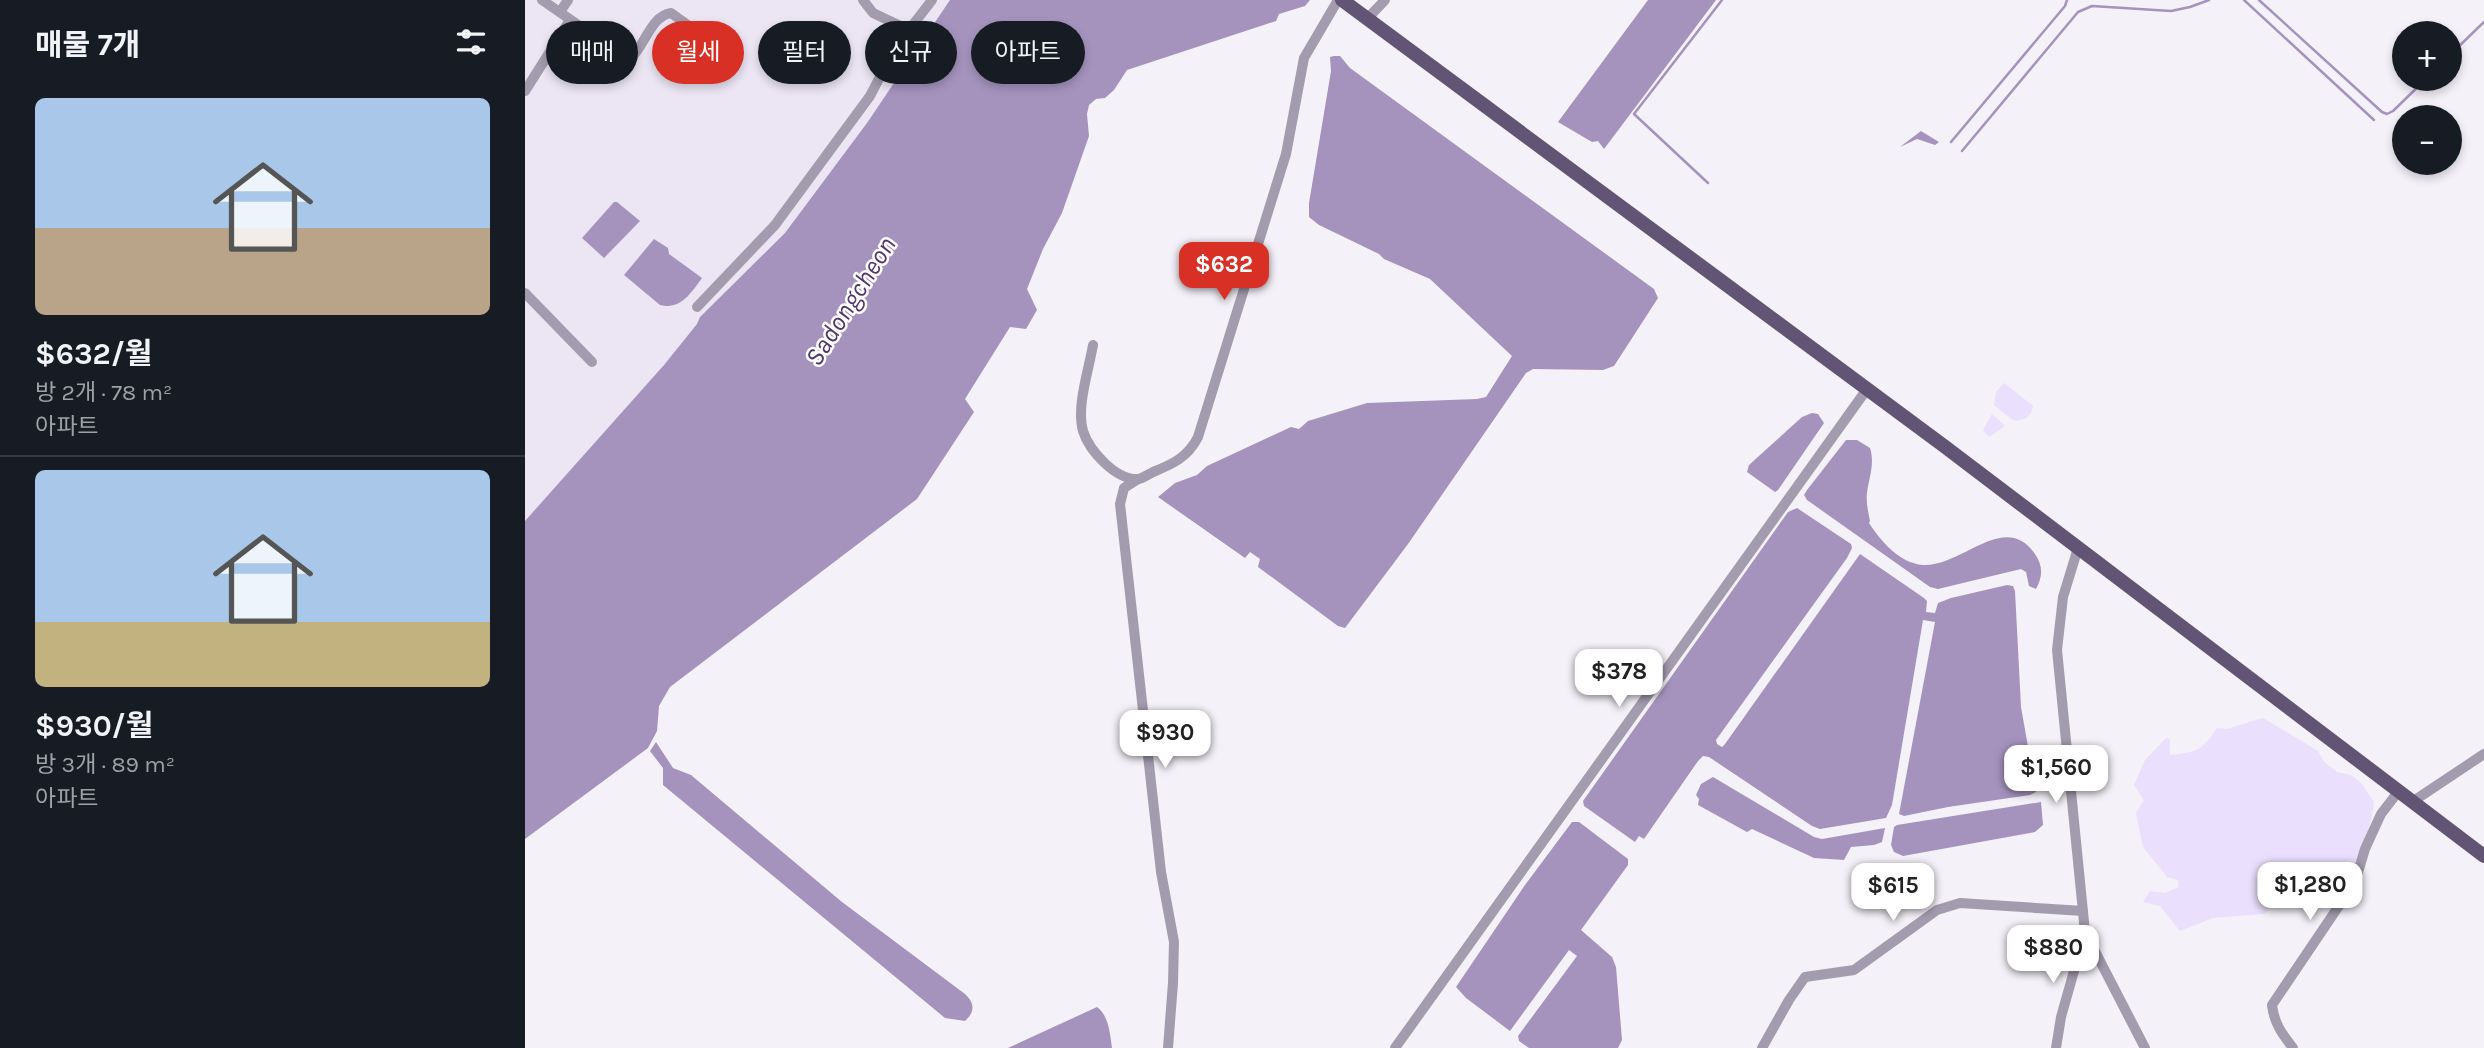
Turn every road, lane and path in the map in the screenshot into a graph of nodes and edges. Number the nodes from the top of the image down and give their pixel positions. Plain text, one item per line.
1 (542, 0) edge
2 (568, 0) edge
3 (863, 0) edge
4 (932, 0) edge
5 (1340, 0) edge
6 (1385, 0) edge
7 (560, 12) junction
8 (1367, 19) junction
9 (570, 20) junction
10 (656, 21) edge
11 (682, 21) edge
12 (890, 21) edge
13 (916, 21) edge
14 (652, 28) edge
15 (876, 84) edge
16 (525, 91) edge
17 (525, 293) edge
18 (697, 307) dead end
19 (1093, 345) dead end
20 (592, 362) dead end
21 (1867, 389) junction
22 (1137, 479) junction
23 (2078, 548) junction
24 (2484, 754) edge
25 (2398, 792) junction
26 (2412, 803) junction
27 (2484, 856) edge
28 (2083, 911) junction
29 (2085, 932) junction
30 (1168, 1048) edge
31 (1395, 1048) edge
32 (1762, 1048) edge
33 (2056, 1048) edge
34 (2144, 1048) edge
35 (2293, 1048) edge

1 - 7 street
2 - 7 street
3 - 12 street
4 - 13 street
5 - 8 main road
5 - 22 street
6 - 8 street
7 - 9 street
8 - 21 main road
9 - 14 street
9 - 16 street
10 - 11 street
15 - 18 street
17 - 20 street
19 - 22 street
21 - 23 main road
21 - 31 street
22 - 30 street
23 - 25 main road
23 - 28 street
24 - 26 street
25 - 26 main road
25 - 35 street
26 - 27 main road
28 - 29 street
28 - 32 street
29 - 33 street
29 - 34 street

